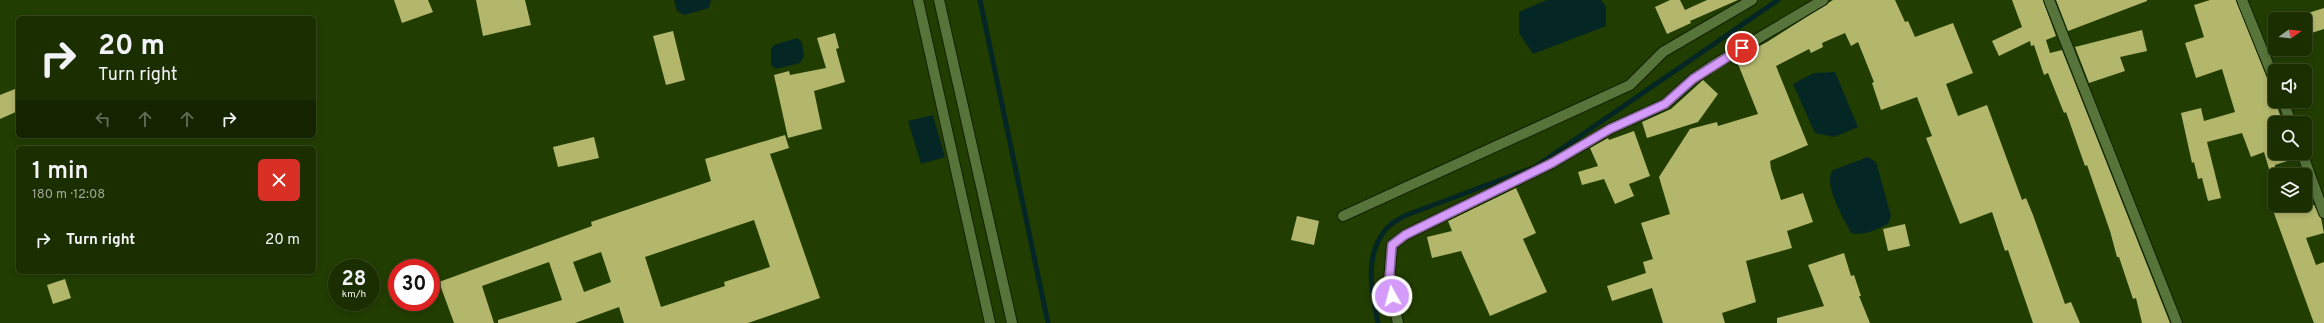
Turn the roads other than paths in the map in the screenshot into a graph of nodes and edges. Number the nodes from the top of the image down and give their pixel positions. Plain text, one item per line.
1 (918, 0) edge
2 (939, 0) edge
3 (1752, 0) edge
4 (1823, 0) edge
5 (2049, 0) edge
6 (2242, 0) edge
7 (1807, 4) edge
8 (2268, 64) edge
9 (2305, 160) edge
10 (2324, 213) edge
11 (1343, 216) dead end
12 (990, 323) edge
13 (1012, 323) edge
14 (1398, 323) edge
15 (2177, 323) edge

1 - 12 street
2 - 13 street
3 - 11 street
4 - 7 street
5 - 15 street
6 - 8 street
7 - 14 street
9 - 10 street

